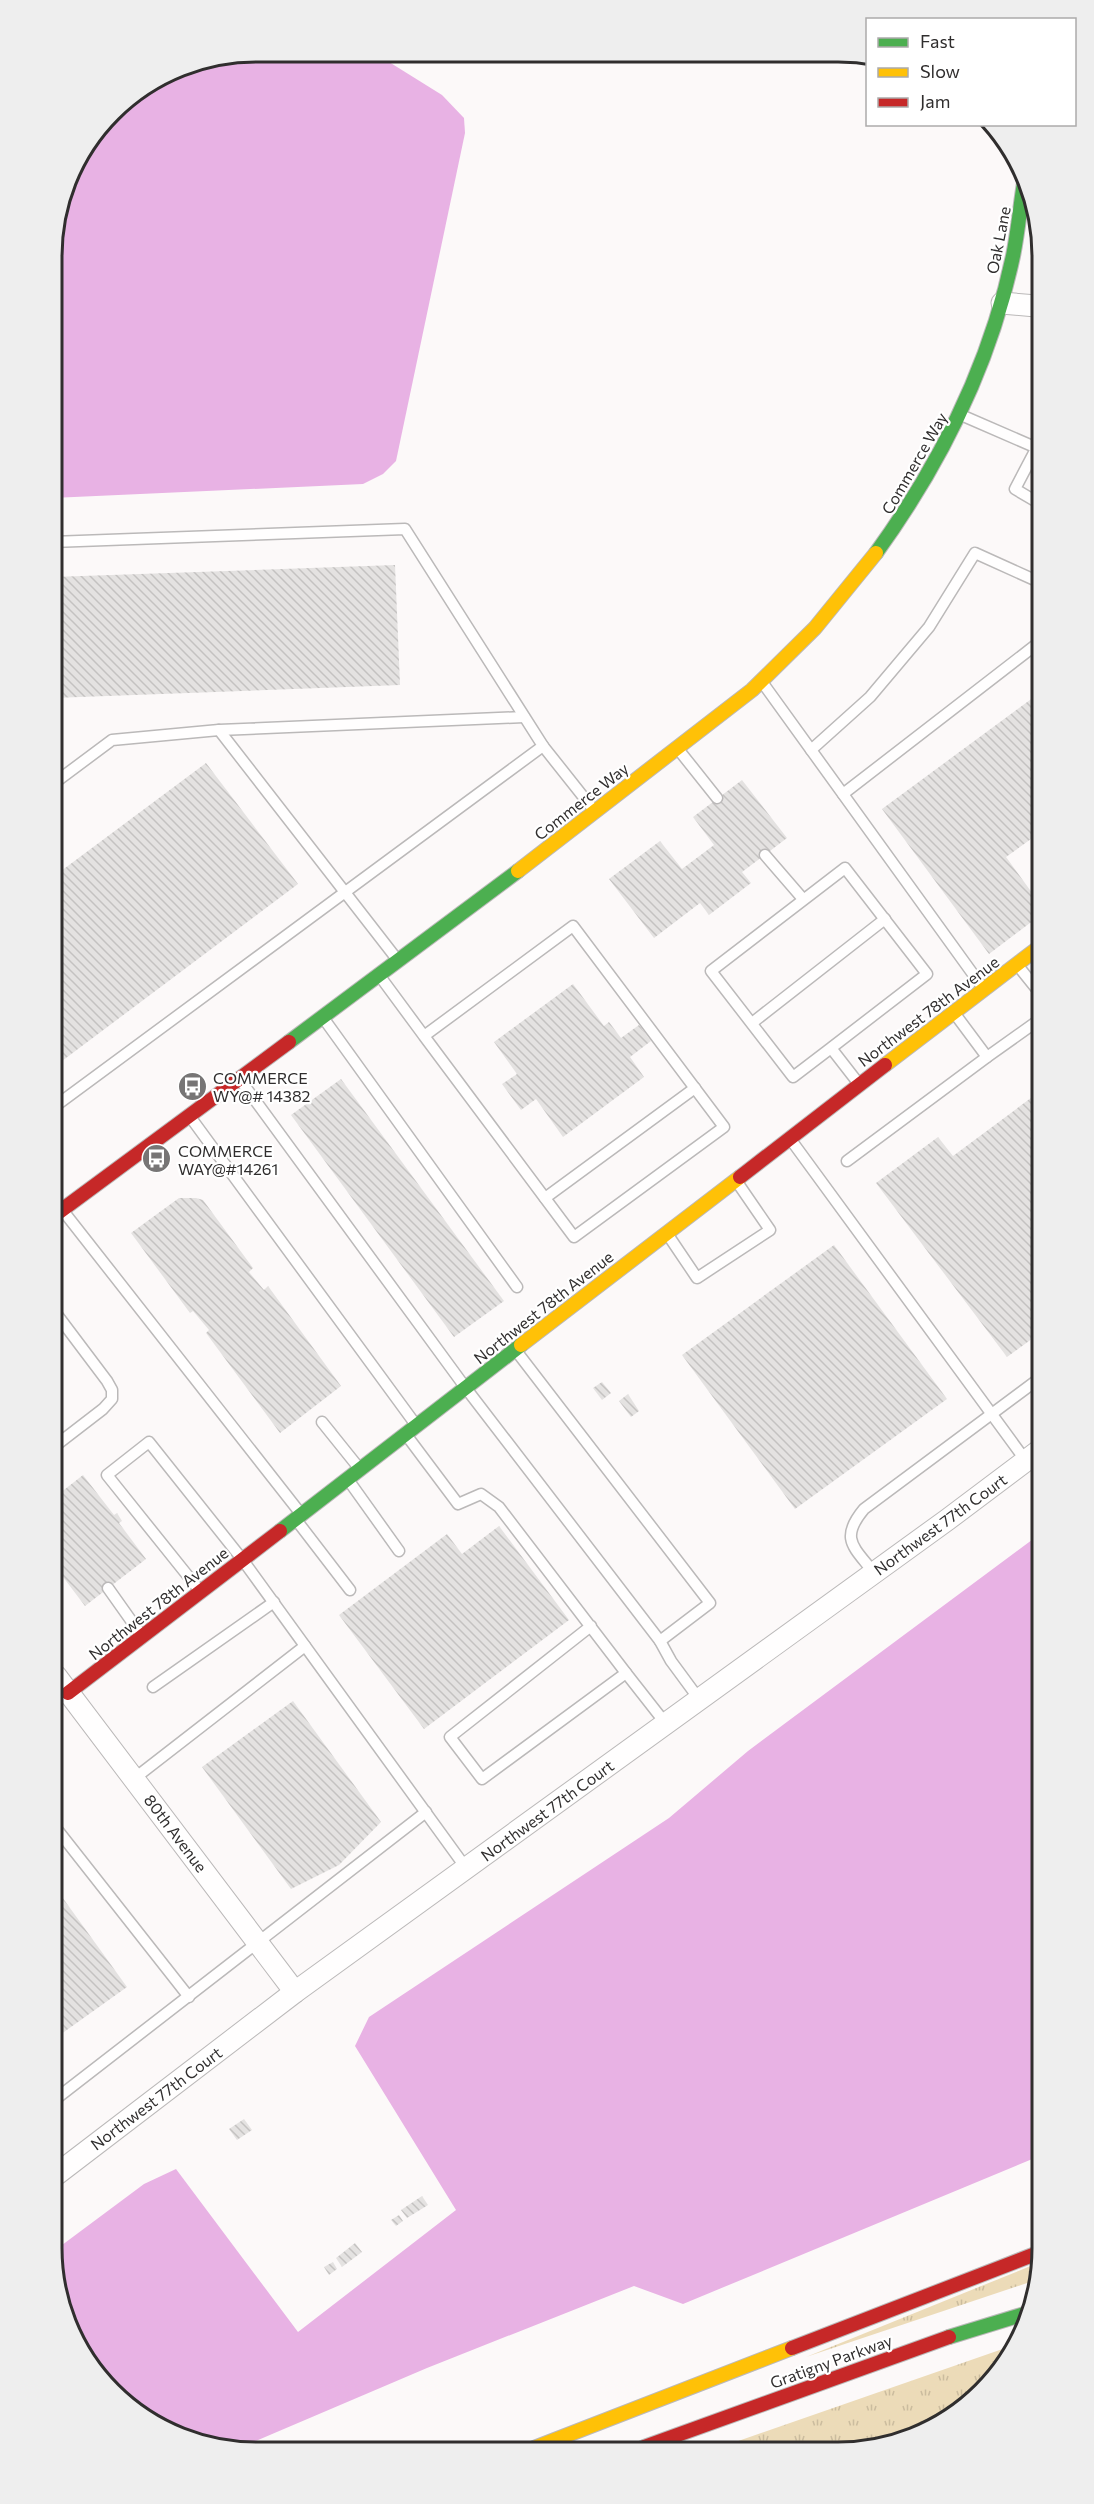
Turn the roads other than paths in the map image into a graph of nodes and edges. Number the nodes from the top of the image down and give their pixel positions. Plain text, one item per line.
1 (1023, 196) edge
2 (1002, 303) junction
3 (1032, 306) edge
4 (961, 415) junction
5 (1032, 446) edge
6 (1032, 457) edge
7 (1032, 499) edge
8 (62, 542) edge
9 (1032, 579) edge
10 (1032, 649) edge
11 (762, 682) junction
12 (524, 717) junction
13 (219, 730) junction
14 (543, 746) junction
15 (677, 747) junction
16 (811, 750) junction
17 (62, 777) edge
18 (843, 794) junction
19 (717, 798) dead end
20 (595, 811) junction
21 (765, 855) dead end
22 (344, 892) junction
23 (803, 899) junction
24 (885, 919) junction
25 (1032, 953) edge
26 (398, 961) junction
27 (1017, 964) junction
28 (379, 975) junction
29 (1032, 983) edge
30 (983, 988) junction
31 (953, 1012) junction
32 (322, 1017) junction
33 (752, 1023) junction
34 (1032, 1025) edge
35 (424, 1036) junction
36 (831, 1048) junction
37 (987, 1058) junction
38 (239, 1078) junction
39 (859, 1084) junction
40 (694, 1088) junction
41 (62, 1101) edge
42 (189, 1115) junction
43 (790, 1138) junction
44 (847, 1161) dead end
45 (735, 1179) junction
46 (546, 1198) junction
47 (62, 1209) edge
48 (62, 1217) edge
49 (666, 1232) junction
50 (517, 1287) dead end
51 (62, 1321) edge
52 (514, 1349) junction
53 (1032, 1384) edge
54 (465, 1387) junction
55 (991, 1414) junction
56 (322, 1422) dead end
57 (411, 1429) junction
58 (62, 1441) edge
59 (1032, 1455) edge
60 (1032, 1457) edge
61 (360, 1469) junction
62 (347, 1478) junction
63 (298, 1516) junction
64 (399, 1551) dead end
65 (242, 1559) junction
66 (874, 1573) junction
67 (108, 1588) dead end
68 (350, 1590) dead end
69 (200, 1591) junction
70 (274, 1602) junction
71 (591, 1626) junction
72 (142, 1636) junction
73 (660, 1641) junction
74 (305, 1646) junction
75 (626, 1673) junction
76 (153, 1687) dead end
77 (62, 1689) edge
78 (62, 1692) edge
79 (699, 1700) junction
80 (666, 1724) junction
81 (135, 1778) junction
82 (426, 1812) junction
83 (62, 1836) edge
84 (466, 1868) junction
85 (258, 1943) junction
86 (295, 1992) junction
87 (189, 1997) junction
88 (62, 2094) edge
89 (62, 2170) edge
90 (1032, 2255) edge
91 (1021, 2315) edge
92 (549, 2442) edge
93 (658, 2442) edge

1 - 2 main road, Oak Lane
2 - 3 street
2 - 4 main road, Commerce Way
4 - 5 lane
4 - 11 main road, Commerce Way
6 - 7 lane
8 - 12 lane
9 - 16 lane
10 - 18 lane
11 - 15 main road, Commerce Way
11 - 16 lane
12 - 13 lane
12 - 14 lane
13 - 17 lane
13 - 22 lane
14 - 20 lane
14 - 22 lane
15 - 19 lane
15 - 20 main road, Commerce Way
16 - 18 lane
18 - 30 lane
20 - 26 main road, Commerce Way
21 - 23 lane
22 - 26 lane
22 - 41 lane
23 - 24 lane
23 - 33 lane
24 - 33 lane
24 - 36 lane
25 - 27 main road, Northwest 78th Avenue
26 - 28 main road, Commerce Way
27 - 29 lane
27 - 30 main road, Northwest 78th Avenue
28 - 32 main road, Commerce Way
28 - 35 lane
30 - 31 main road, Northwest 78th Avenue
31 - 37 lane
31 - 39 main road, Northwest 78th Avenue
32 - 38 main road, Commerce Way
32 - 50 lane
33 - 36 lane
34 - 37 lane
35 - 40 lane
35 - 46 lane
36 - 39 lane
37 - 44 lane
38 - 42 main road, Commerce Way
38 - 54 lane
39 - 43 main road, Northwest 78th Avenue
40 - 46 lane
40 - 46 lane
42 - 47 main road, Commerce Way
42 - 57 lane
43 - 45 main road, Northwest 78th Avenue
43 - 55 lane
45 - 49 main road, Northwest 78th Avenue
45 - 49 lane
48 - 63 lane
49 - 52 main road, Northwest 78th Avenue
51 - 58 lane
52 - 54 main road, Northwest 78th Avenue
52 - 73 lane
53 - 55 lane
54 - 57 main road, Northwest 78th Avenue
54 - 73 lane
55 - 59 lane
55 - 66 lane
56 - 61 lane
57 - 61 main road, Northwest 78th Avenue
57 - 71 lane
60 - 66 street, Northwest 77th Court
61 - 62 main road, Northwest 78th Avenue
62 - 63 main road, Northwest 78th Avenue
62 - 64 lane
63 - 65 main road, Northwest 78th Avenue
63 - 68 lane
65 - 69 main road, Northwest 78th Avenue
65 - 69 lane
65 - 70 lane
66 - 79 street, Northwest 77th Court
67 - 72 lane
69 - 72 main road, Northwest 78th Avenue
70 - 74 lane
70 - 76 lane
71 - 75 lane
71 - 75 lane
72 - 77 main road, Northwest 78th Avenue
73 - 79 lane
74 - 81 lane
74 - 82 lane
75 - 80 lane
78 - 81 street, 80th Avenue
79 - 80 street, Northwest 77th Court
80 - 84 street, Northwest 77th Court
81 - 85 street, 80th Avenue
82 - 84 lane
82 - 85 lane
83 - 87 lane
84 - 86 street, Northwest 77th Court
85 - 86 street, 80th Avenue
85 - 87 lane
86 - 89 street, Northwest 77th Court
87 - 88 lane
90 - 92 main road
91 - 93 main road, Gratigny Parkway

